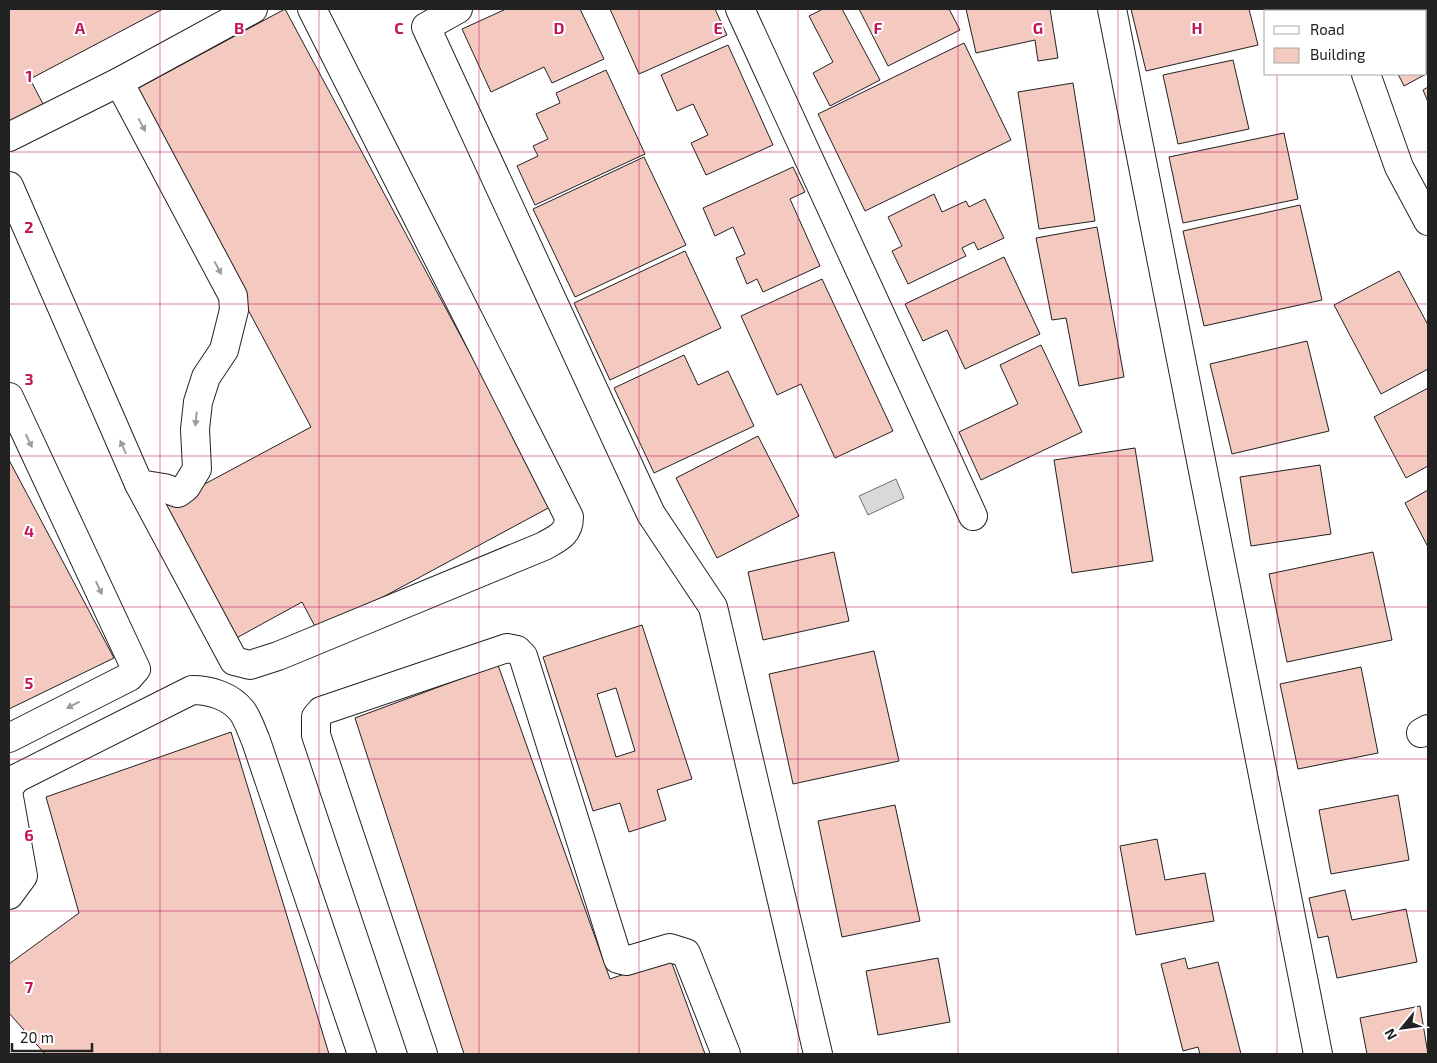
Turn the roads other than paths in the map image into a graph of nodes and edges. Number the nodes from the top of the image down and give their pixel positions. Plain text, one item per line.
1 (253, 9) edge
2 (312, 9) edge
3 (458, 9) edge
4 (740, 9) edge
5 (1112, 9) edge
6 (1366, 75) edge
7 (119, 82) junction
8 (9, 136) edge
9 (9, 186) edge
10 (1428, 221) edge
11 (9, 397) edge
12 (139, 484) junction
13 (973, 516) dead end
14 (9, 738) edge
15 (9, 788) edge
16 (9, 797) edge
17 (9, 895) edge
18 (362, 1054) edge
19 (423, 1054) edge
20 (726, 1054) edge
21 (818, 1054) edge
22 (1318, 1054) edge

1 - 7 street
2 - 12 street
3 - 21 street
4 - 13 street
5 - 22 street
6 - 10 street
7 - 8 street
7 -> 12 street
12 -> 9 street
11 -> 14 street
15 - 18 street
16 - 17 street
19 - 20 street

